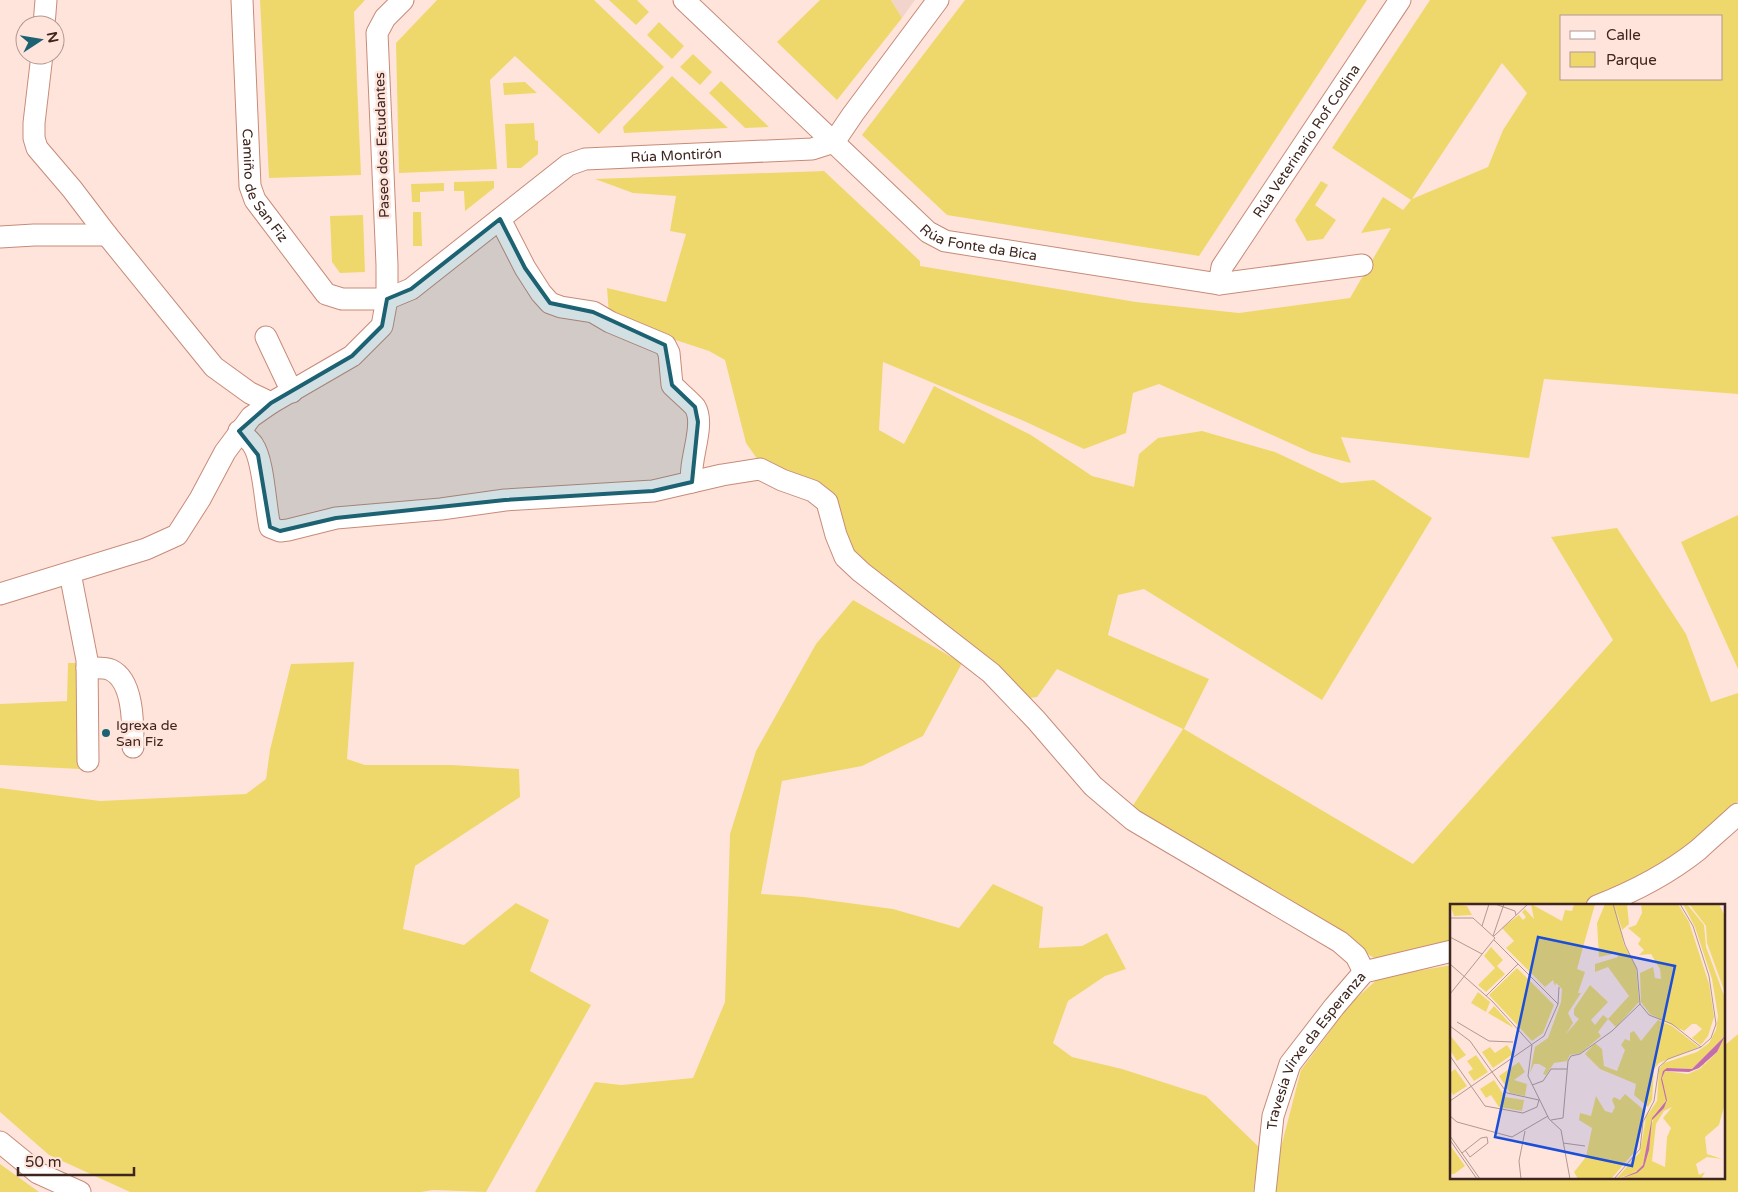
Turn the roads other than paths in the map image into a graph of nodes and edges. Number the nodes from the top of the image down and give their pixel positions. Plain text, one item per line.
1 (46, 0) edge
2 (242, 0) edge
3 (403, 0) edge
4 (684, 0) edge
5 (938, 0) edge
6 (1400, 0) edge
7 (45, 15) edge
8 (41, 65) edge
9 (834, 142) junction
10 (500, 219) junction
11 (107, 235) junction
12 (0, 237) edge
13 (1362, 266) dead end
14 (1219, 284) junction
15 (387, 299) junction
16 (266, 337) dead end
17 (292, 392) junction
18 (271, 403) junction
19 (239, 431) junction
20 (692, 482) junction
21 (70, 573) junction
22 (0, 594) edge
23 (87, 668) junction
24 (133, 747) dead end
25 (88, 761) dead end
26 (1738, 814) edge
27 (1602, 904) edge
28 (1450, 951) edge
29 (1364, 972) junction
30 (0, 1142) edge
31 (80, 1192) edge
32 (1265, 1192) edge

1 - 7 street
2 - 15 street, Camiño de San Fiz
3 - 15 street, Paseo dos Estudantes
4 - 9 street, Rúa Fonte da Bica
5 - 9 street
6 - 14 street, Rúa Veterinario Rof Codina
8 - 11 street
9 - 10 street, Rúa Montirón
9 - 14 street, Rúa Fonte da Bica
10 - 15 street, Rúa Montirón
10 - 20 street
11 - 12 street
11 - 18 street
13 - 14 street, Rúa Fonte da Bica
15 - 17 street, Paseo dos Estudantes
16 - 17 street
17 - 18 street, Paseo dos Estudantes
18 - 19 street, Paseo dos Estudantes
19 - 20 street
19 - 21 street, Paseo dos Estudantes
20 - 29 street
21 - 22 street, Paseo dos Estudantes
21 - 23 street
23 - 24 street
23 - 25 street
26 - 27 street
28 - 29 street, Travesía Virxe da Esperanza
29 - 32 street, Travesía Virxe da Esperanza
30 - 31 street

